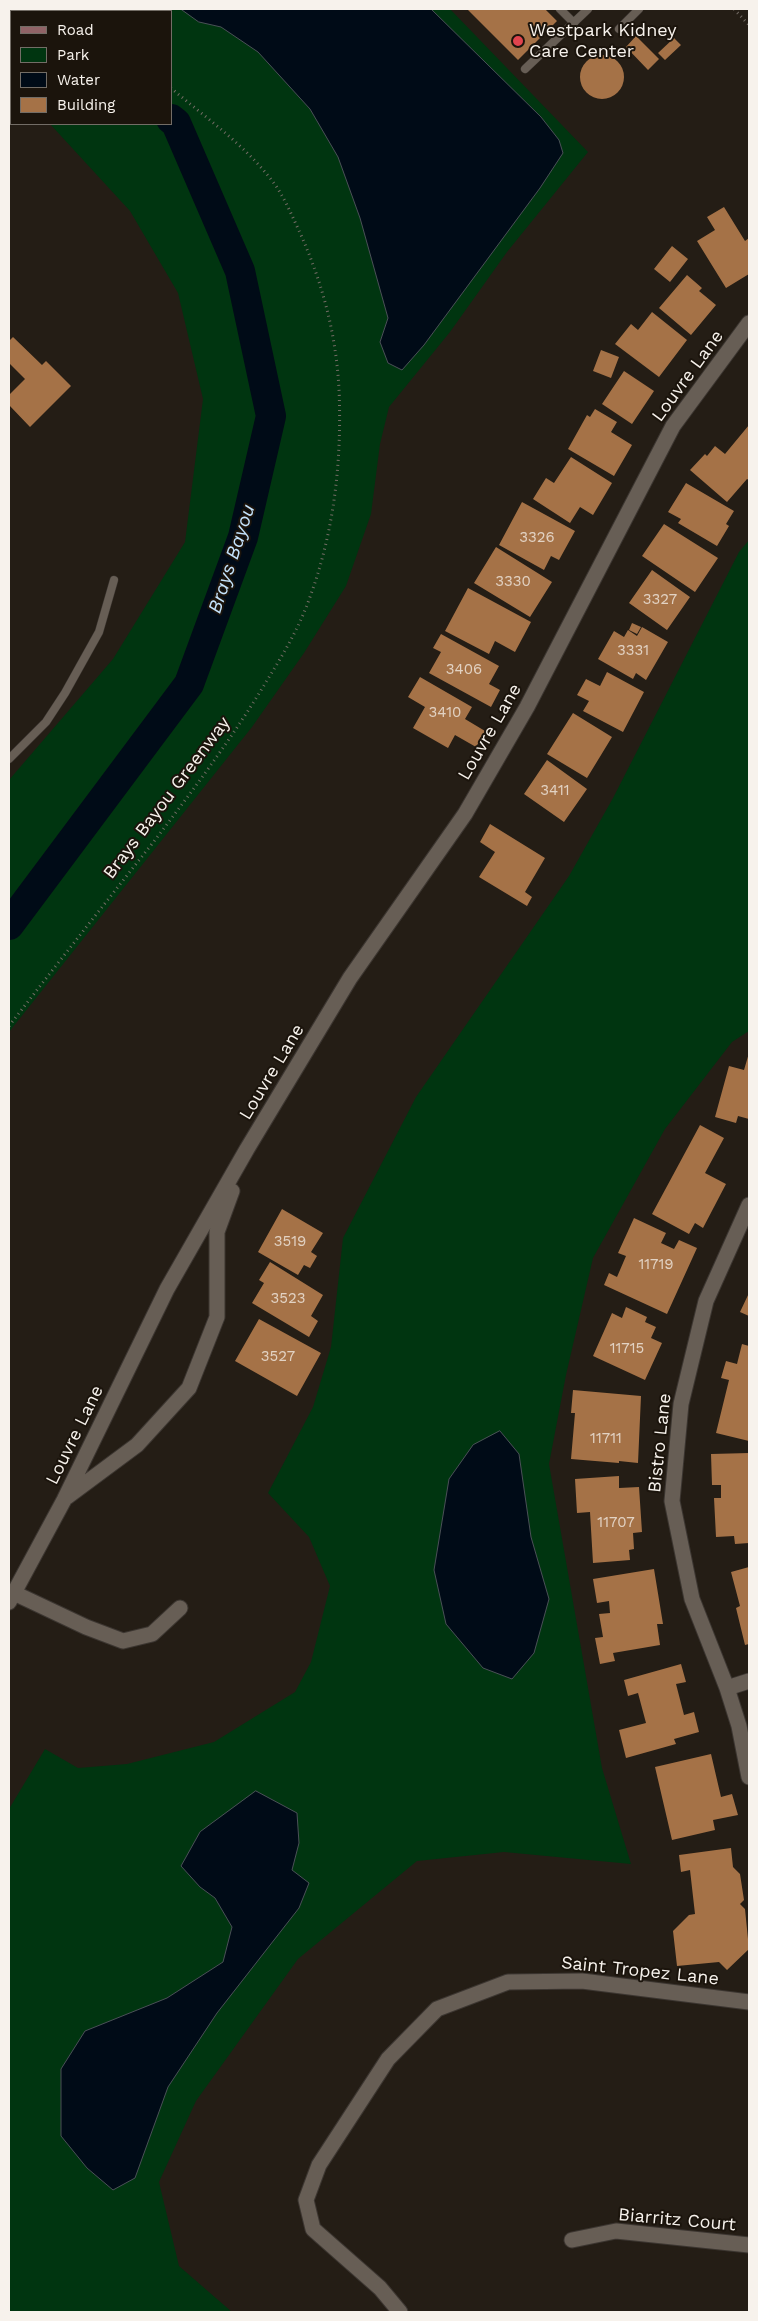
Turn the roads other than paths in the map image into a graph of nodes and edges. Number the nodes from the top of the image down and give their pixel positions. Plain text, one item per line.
1 (560, 9) edge
2 (588, 9) edge
3 (639, 9) edge
4 (574, 23) junction
5 (618, 29) dead end
6 (525, 69) dead end
7 (749, 323) edge
8 (114, 580) dead end
9 (9, 759) edge
10 (248, 1149) junction
11 (749, 1204) edge
12 (64, 1500) junction
13 (11, 1598) edge
14 (180, 1608) dead end
15 (749, 1681) edge
16 (727, 1688) junction
17 (744, 1725) edge
18 (749, 1777) edge
19 (749, 2002) edge
20 (572, 2240) dead end
21 (749, 2245) edge
22 (400, 2312) edge

1 - 4 lane
2 - 4 lane
3 - 5 lane
4 - 6 lane
7 - 10 street, Louvre Lane
8 - 9 lane
10 - 12 street, Louvre Lane
10 - 12 street, Louvre Lane
11 - 16 street, Bistro Lane
12 - 13 street, Louvre Lane
13 - 14 street
15 - 16 street
16 - 17 street, Bistro Lane
17 - 18 street, Bistro Lane
19 - 22 street, Saint Tropez Lane
20 - 21 street, Biarritz Court

